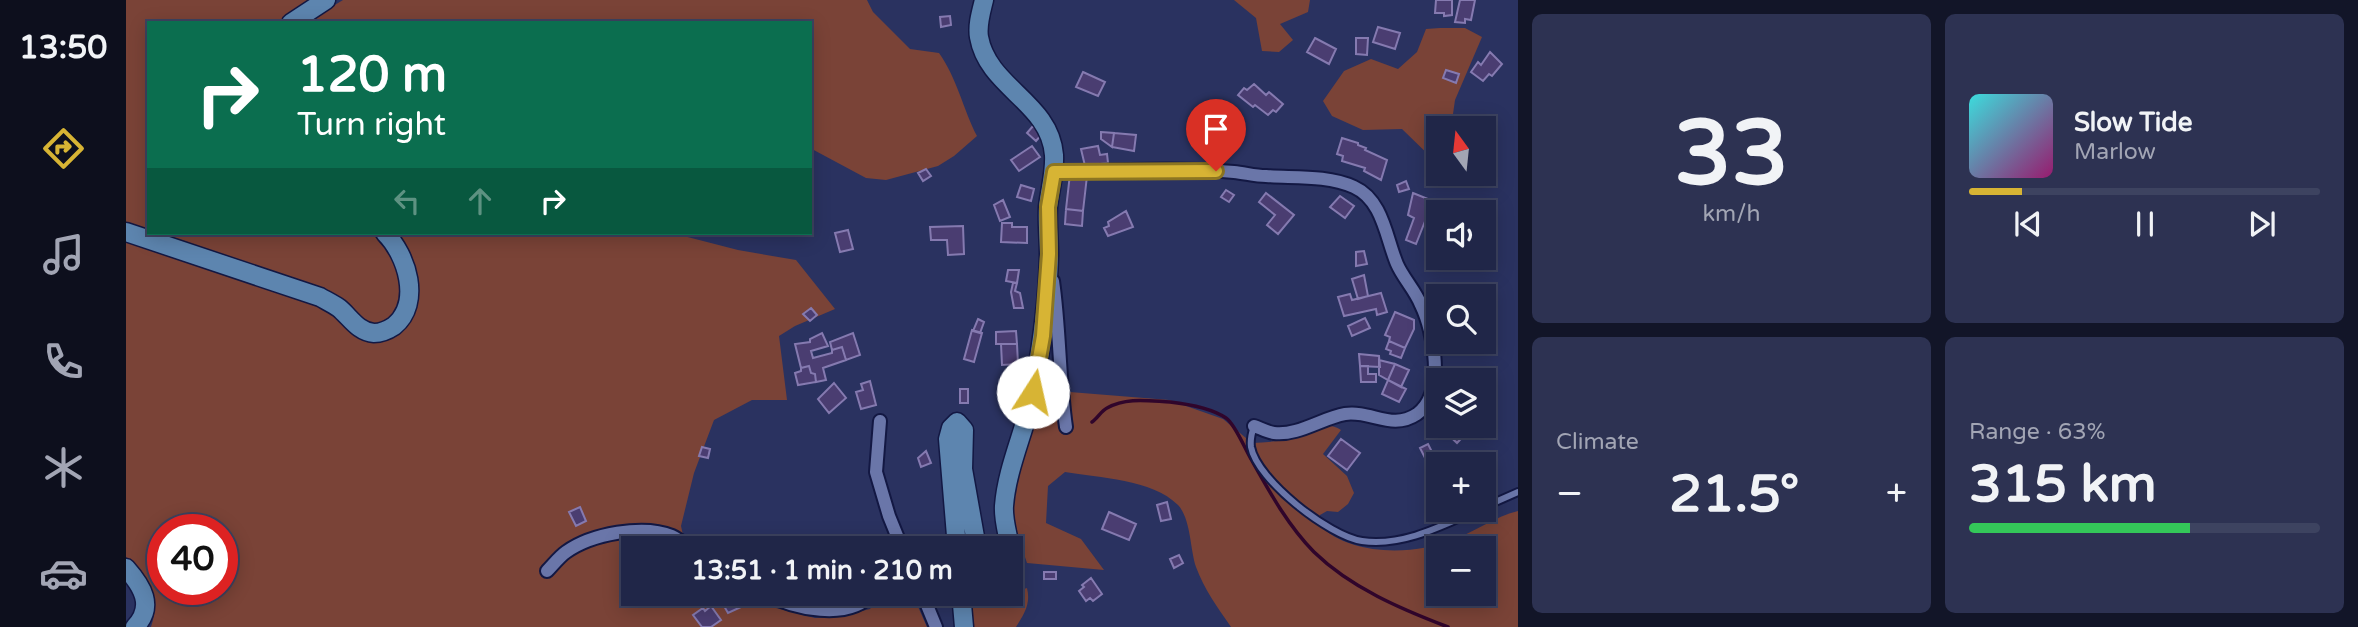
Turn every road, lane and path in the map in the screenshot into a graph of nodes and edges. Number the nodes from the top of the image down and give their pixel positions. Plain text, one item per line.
1 (326, 0) edge
2 (984, 0) edge
3 (294, 21) edge
4 (1054, 172) junction
5 (126, 232) edge
6 (386, 235) edge
7 (1049, 254) junction
8 (880, 421) dead end
9 (1254, 426) joint
10 (1066, 427) dead end
11 (1518, 492) edge
12 (1496, 502) edge
13 (1449, 522) edge
14 (671, 536) edge
15 (897, 536) edge
16 (956, 536) edge
17 (976, 536) edge
18 (1008, 536) edge
19 (126, 568) edge
20 (547, 571) dead end
21 (796, 606) edge
22 (855, 606) edge
23 (927, 606) edge
24 (962, 606) edge
25 (135, 627) edge
26 (936, 627) edge
27 (964, 627) edge

1 - 3 street
2 - 4 street
4 - 7 street
4 - 9 street
5 - 6 street
7 - 10 street
7 - 18 street
8 - 15 street
9 - 13 lane
11 - 12 lane
14 - 20 street
16 - 17 street
19 - 25 street
21 - 22 street
23 - 26 street
24 - 27 street

